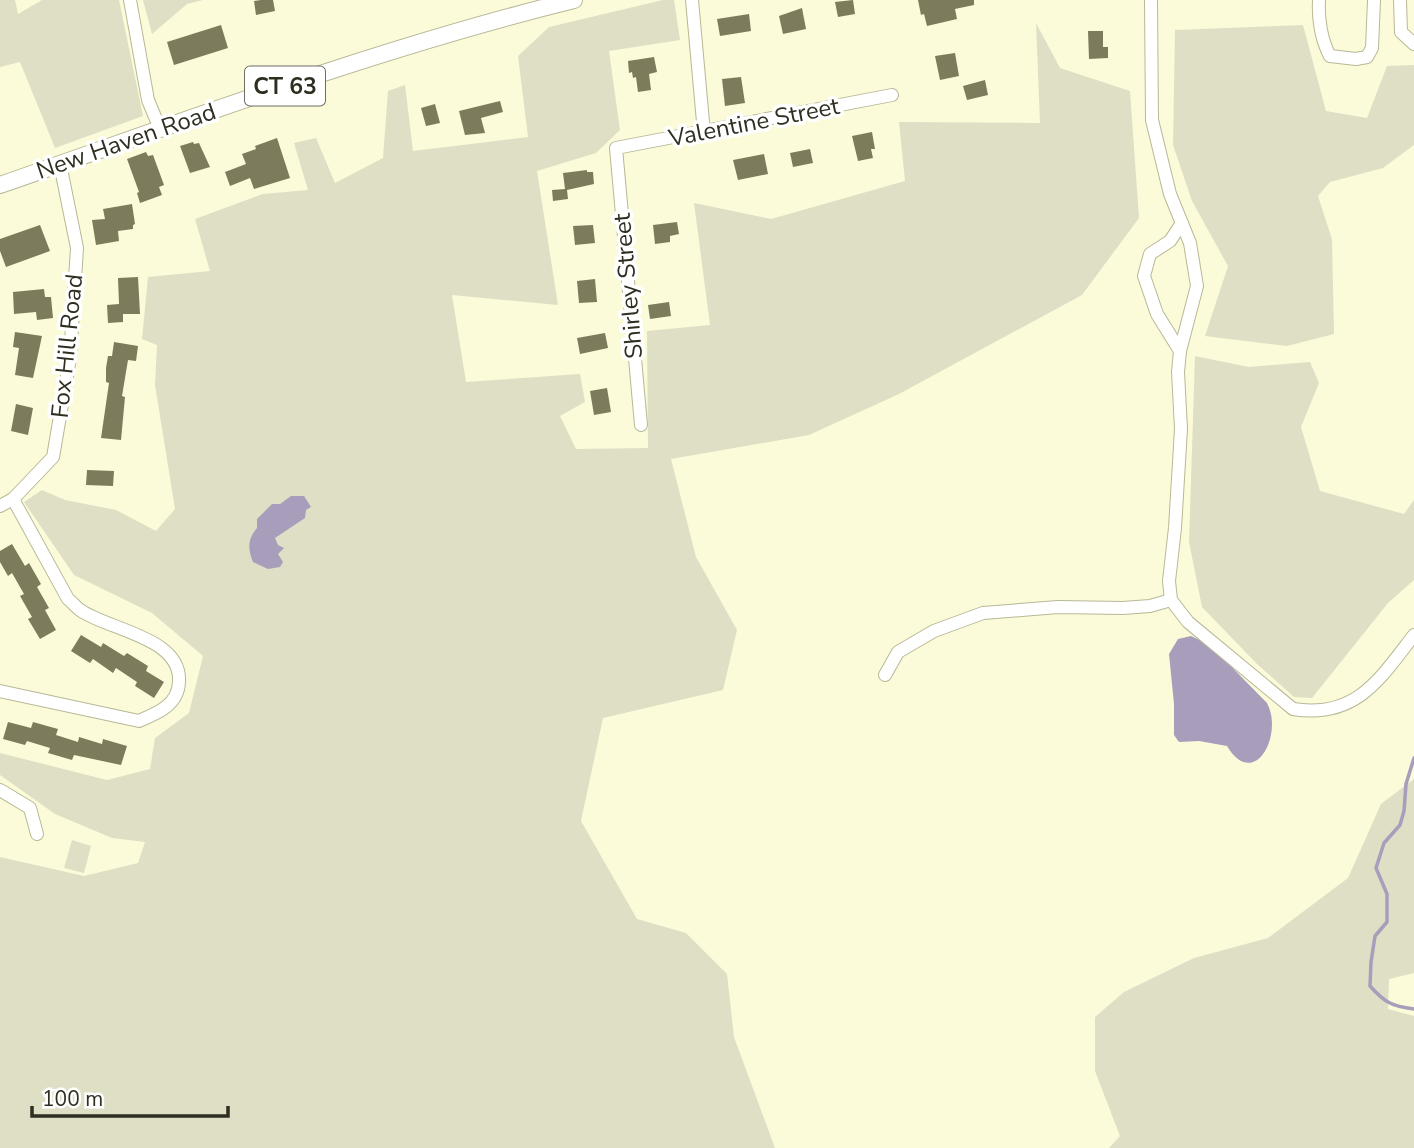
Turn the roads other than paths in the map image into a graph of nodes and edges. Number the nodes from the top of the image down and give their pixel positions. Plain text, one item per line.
1 (130, 0) edge
2 (571, 0) edge
3 (692, 0) edge
4 (1151, 0) edge
5 (1319, 0) edge
6 (1374, 0) edge
7 (1400, 0) edge
8 (1414, 44) edge
9 (892, 95) dead end
10 (160, 129) junction
11 (704, 132) junction
12 (616, 148) joint
13 (60, 164) junction
14 (0, 185) edge
15 (1182, 223) junction
16 (1180, 351) junction
17 (641, 425) dead end
18 (13, 499) junction
19 (0, 506) edge
20 (1171, 600) junction
21 (1414, 635) edge
22 (885, 675) dead end
23 (0, 691) edge
24 (0, 790) edge
25 (37, 834) dead end

1 - 10 street
2 - 10 main road, New Haven Road / CT 63
3 - 11 street
4 - 15 street
5 - 6 street
7 - 8 street
9 - 11 street, Valentine Street
10 - 13 main road, New Haven Road / CT 63
11 - 12 street, Valentine Street
12 - 17 street, Shirley Street
13 - 14 main road, New Haven Road / CT 63
13 - 18 street, Fox Hill Road
15 - 16 street
15 - 16 street
16 - 20 street
18 - 19 street, Fox Hill Road
18 - 23 street
20 - 21 street
20 - 22 street
24 - 25 street

